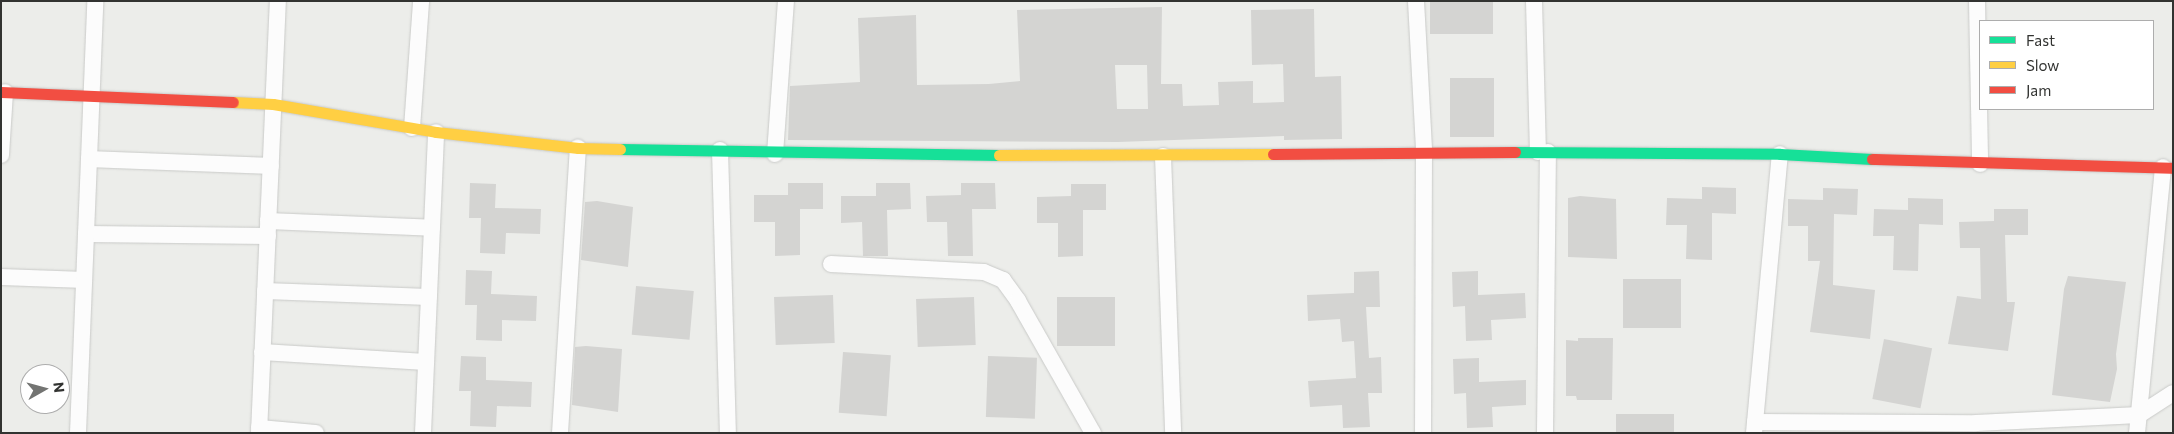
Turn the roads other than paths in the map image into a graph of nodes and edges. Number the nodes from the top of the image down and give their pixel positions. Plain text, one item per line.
1 (95, 1) edge
2 (278, 1) edge
3 (421, 1) edge
4 (786, 1) edge
5 (1416, 1) edge
6 (1534, 1) edge
7 (1977, 1) edge
8 (3, 92) edge
9 (91, 94) junction
10 (274, 104) junction
11 (1979, 110) edge
12 (1979, 110) edge
13 (412, 128) junction
14 (436, 132) junction
15 (578, 148) junction
16 (720, 150) junction
17 (1424, 151) junction
18 (1543, 152) junction
19 (775, 154) junction
20 (1780, 154) junction
21 (1, 155) edge
22 (1163, 156) junction
23 (88, 160) junction
24 (1980, 164) junction
25 (271, 166) junction
26 (2168, 167) edge
27 (432, 228) junction
28 (268, 229) junction
29 (86, 234) junction
30 (832, 264) dead end
31 (1, 276) edge
32 (84, 280) junction
33 (265, 291) junction
34 (429, 297) junction
35 (262, 352) junction
36 (426, 362) junction
37 (2173, 393) edge
38 (2139, 415) junction
39 (1755, 427) edge
40 (1974, 428) edge
41 (259, 431) edge
42 (78, 433) edge
43 (316, 433) edge
44 (423, 433) edge
45 (560, 433) edge
46 (728, 433) edge
47 (1093, 433) edge
48 (1173, 433) edge
49 (1423, 433) edge
50 (1545, 433) edge
51 (2137, 433) edge

1 - 9 street
2 - 10 street
3 - 13 street
4 - 19 street
5 - 17 street
6 - 18 street
7 - 12 street
8 - 9 street
8 - 21 street
9 - 10 street
9 - 23 street
10 - 13 street
10 - 25 street
11 - 24 street
13 - 14 street
14 - 15 street
14 - 27 street
15 - 16 street
15 - 45 street
16 - 19 street
16 - 46 street
17 - 18 street
17 - 22 street
17 - 49 street
18 - 20 street
18 - 50 street
19 - 22 street
20 - 24 street
20 - 39 street
22 - 48 street
23 - 25 street
23 - 29 street
24 - 26 street
25 - 28 street
26 - 38 street
27 - 28 street
27 - 34 street
28 - 29 street
28 - 33 street
29 - 32 street
30 - 47 street
31 - 32 street
32 - 42 street
33 - 34 street
33 - 35 street
34 - 36 street
35 - 36 street
35 - 41 street
36 - 44 street
37 - 38 street
38 - 40 street
38 - 51 street
39 - 40 street
41 - 43 street

